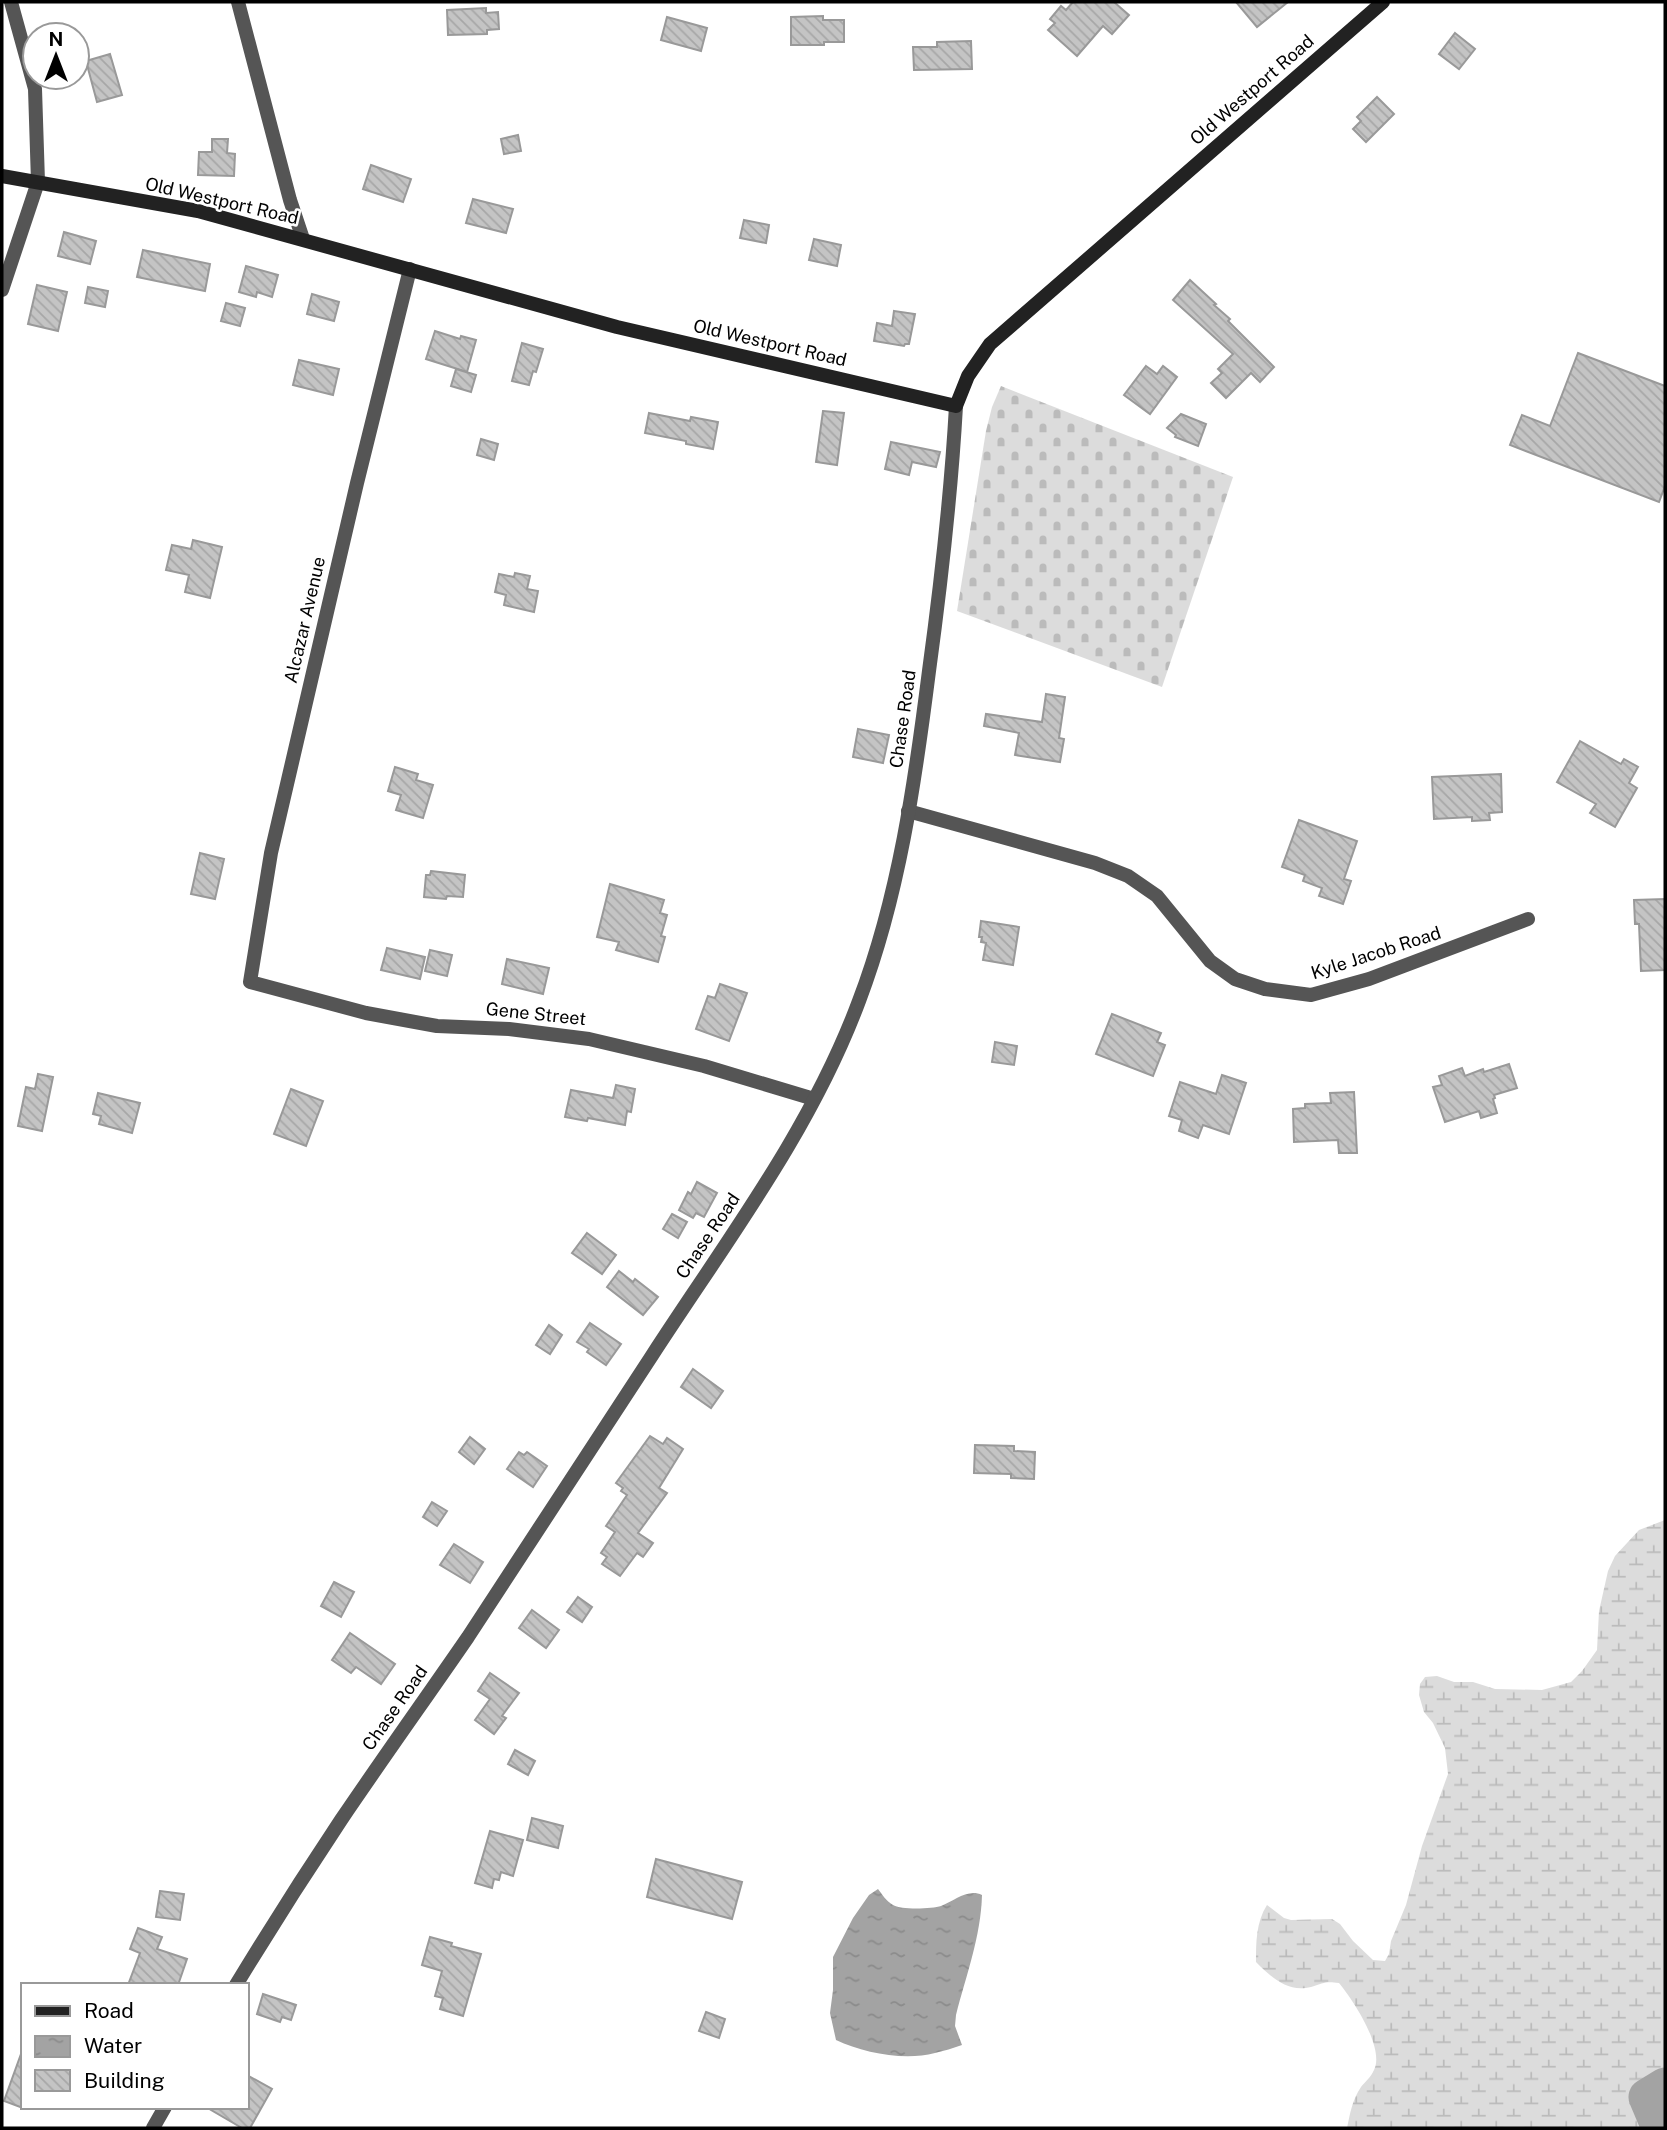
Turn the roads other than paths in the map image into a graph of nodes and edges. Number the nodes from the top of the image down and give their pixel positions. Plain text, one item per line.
1 (10, 2) edge
2 (238, 2) edge
3 (1383, 2) edge
4 (2, 176) edge
5 (38, 182) junction
6 (303, 239) junction
7 (410, 269) junction
8 (2, 290) edge
9 (956, 406) junction
10 (908, 811) junction
11 (1528, 919) dead end
12 (250, 982) joint
13 (814, 1099) junction
14 (237, 1983) edge
15 (164, 2109) edge
16 (153, 2128) edge

1 - 5 street
2 - 6 street
3 - 9 main road, Old Westport Road
4 - 5 main road, Old Westport Road
5 - 6 main road, Old Westport Road
5 - 8 street
6 - 7 main road, Old Westport Road
7 - 9 main road, Old Westport Road
7 - 12 street, Alcazar Avenue
9 - 10 street, Chase Road
10 - 11 street, Kyle Jacob Road
10 - 13 street, Chase Road
12 - 13 street, Gene Street
13 - 14 street, Chase Road
15 - 16 street

